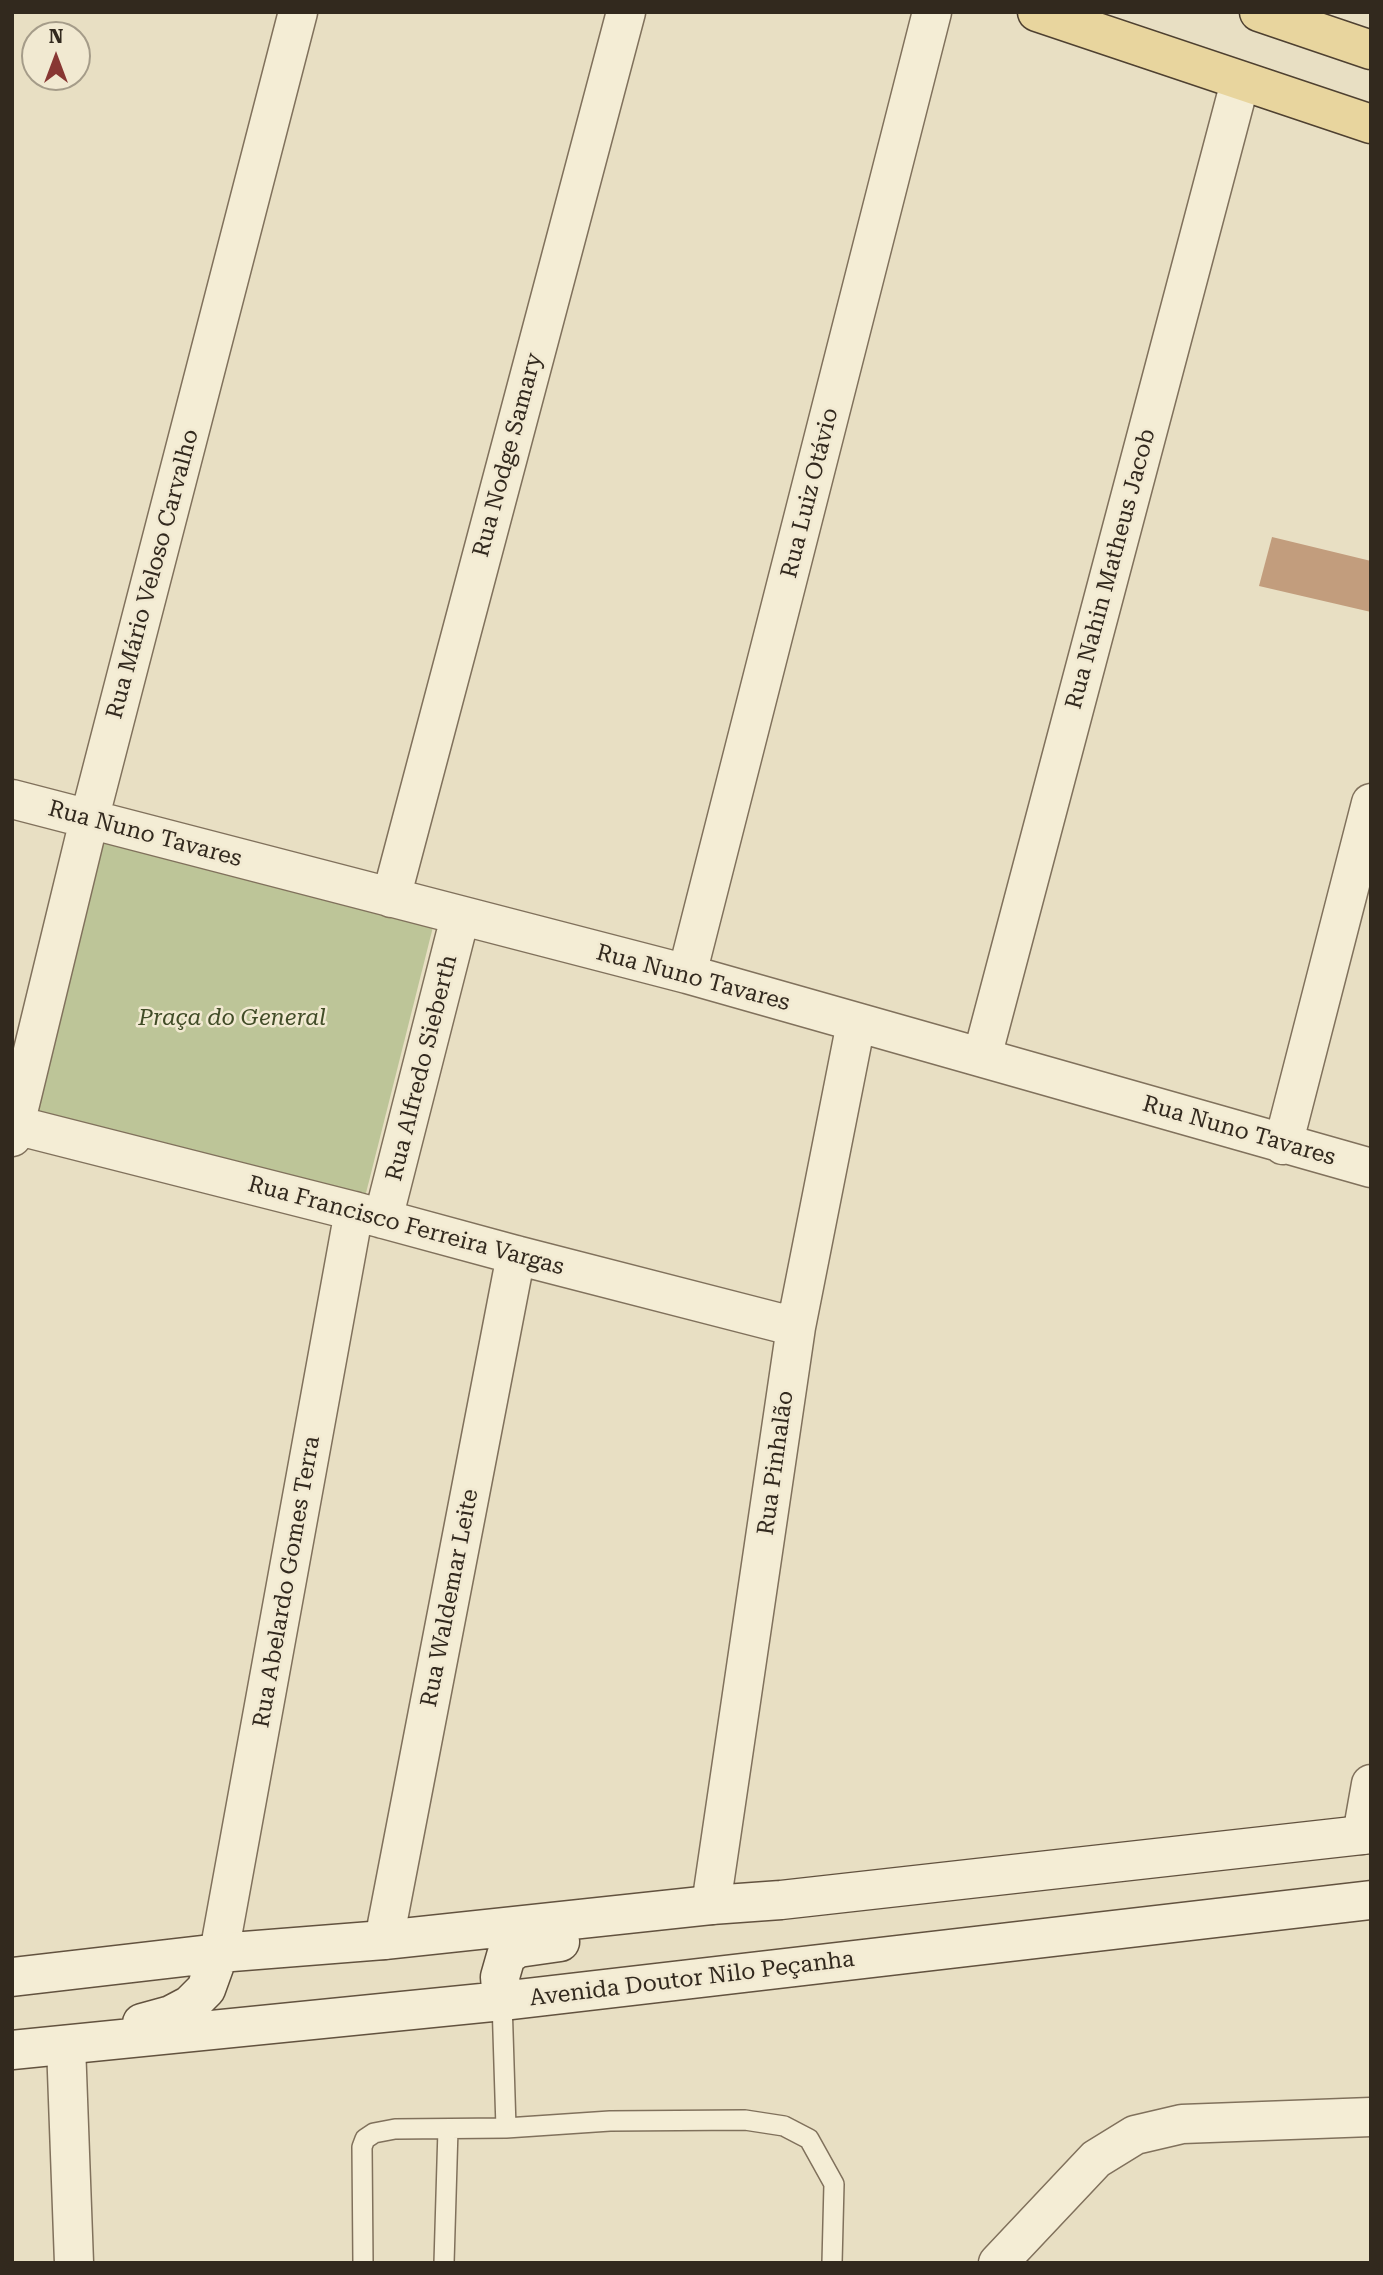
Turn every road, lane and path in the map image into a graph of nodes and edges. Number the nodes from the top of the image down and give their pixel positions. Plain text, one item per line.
1 (298, 12) edge
2 (626, 12) edge
3 (932, 12) edge
4 (1037, 12) edge
5 (1259, 12) edge
6 (1371, 50) edge
7 (1168, 57) junction
8 (1240, 82) junction
9 (1371, 99) edge
10 (1371, 124) edge
11 (12, 799) edge
12 (1371, 803) edge
13 (89, 820) junction
14 (391, 898) junction
15 (460, 917) junction
16 (687, 974) junction
17 (856, 1023) junction
18 (982, 1057) junction
19 (14, 1131) edge
20 (1283, 1145) junction
21 (1371, 1168) edge
22 (369, 1215) junction
23 (516, 1255) junction
24 (796, 1327) junction
25 (1371, 1784) edge
26 (1366, 1834) edge
27 (1371, 1900) edge
28 (711, 1905) junction
29 (384, 1940) junction
30 (219, 1953) junction
31 (12, 1976) edge
32 (502, 2001) junction
33 (66, 2045) junction
34 (12, 2050) edge
35 (1371, 2117) edge
36 (506, 2128) junction
37 (448, 2129) junction
38 (74, 2263) edge
39 (363, 2263) edge
40 (444, 2263) edge
41 (832, 2263) edge
42 (998, 2263) edge

1 - 13 street, Rua Mário Veloso Carvalho
2 - 14 street, Rua Nodge Samary
3 - 16 street, Rua Luiz Otávio
4 - 7 main road
5 - 6 main road
7 - 8 main road
7 - 9 main road
8 - 10 main road
8 - 18 street, Rua Nahin Matheus Jacob
11 - 13 street, Rua Nuno Tavares
12 - 20 street
13 - 14 street, Rua Nuno Tavares
13 - 19 street, Rua Mário Veloso Carvalho
14 - 15 street, Rua Nuno Tavares
15 - 16 street, Rua Nuno Tavares
15 - 22 street, Rua Alfredo Sieberth
16 - 17 street, Rua Nuno Tavares
17 - 18 street, Rua Nuno Tavares
17 - 24 street, Rua Pinhalão
18 - 20 street, Rua Nuno Tavares
19 - 22 street, Rua Francisco Ferreira Vargas
20 - 21 street, Rua Nuno Tavares
22 - 23 street, Rua Francisco Ferreira Vargas
22 - 30 street, Rua Abelardo Gomes Terra
23 - 24 street, Rua Francisco Ferreira Vargas
23 - 29 street, Rua Waldemar Leite
24 - 28 street, Rua Pinhalão
25 - 26 street
26 - 28 street
27 - 32 street, Avenida Doutor Nilo Peçanha
28 - 29 street
28 - 32 street
29 - 30 street
30 - 31 street
30 - 33 street, Rua Abelardo Gomes Terra
32 - 33 street, Avenida Doutor Nilo Peçanha
32 - 36 lane
33 - 34 street, Avenida Doutor Nilo Peçanha
33 - 38 street
35 - 42 street
36 - 37 lane
36 - 41 lane
37 - 39 lane
37 - 40 lane

